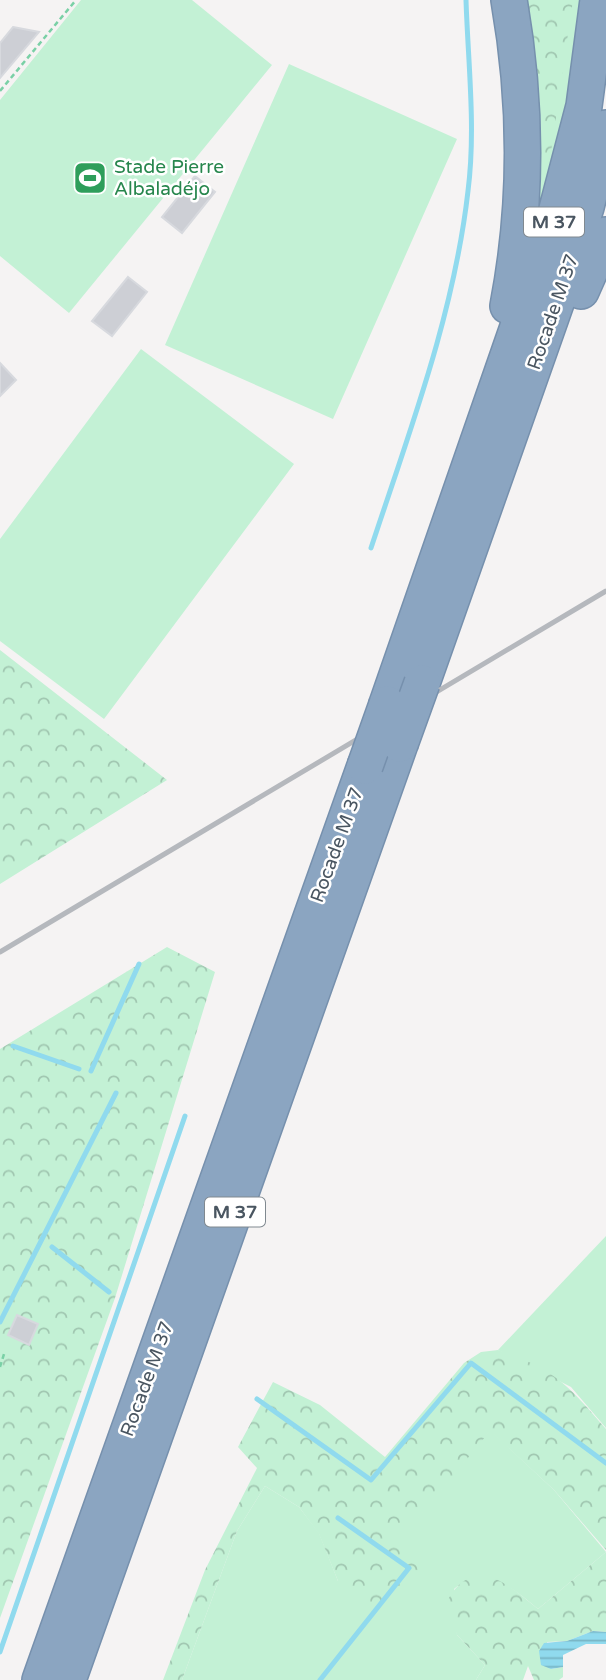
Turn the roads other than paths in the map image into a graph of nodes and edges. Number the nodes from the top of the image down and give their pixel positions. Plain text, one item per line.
1 (509, 0) edge
2 (598, 0) edge
3 (606, 128) edge
4 (606, 235) edge
5 (522, 402) junction
6 (481, 436) junction
7 (40, 1680) edge
8 (68, 1680) edge

1 - 6 highway
2 - 6 highway, Rocade M 37 / M 37
3 - 5 highway, Rocade M 37 / M 37
4 - 5 highway
5 - 8 highway, Rocade M 37 / M 37, bridge
6 - 7 highway, Rocade M 37 / M 37, bridge

